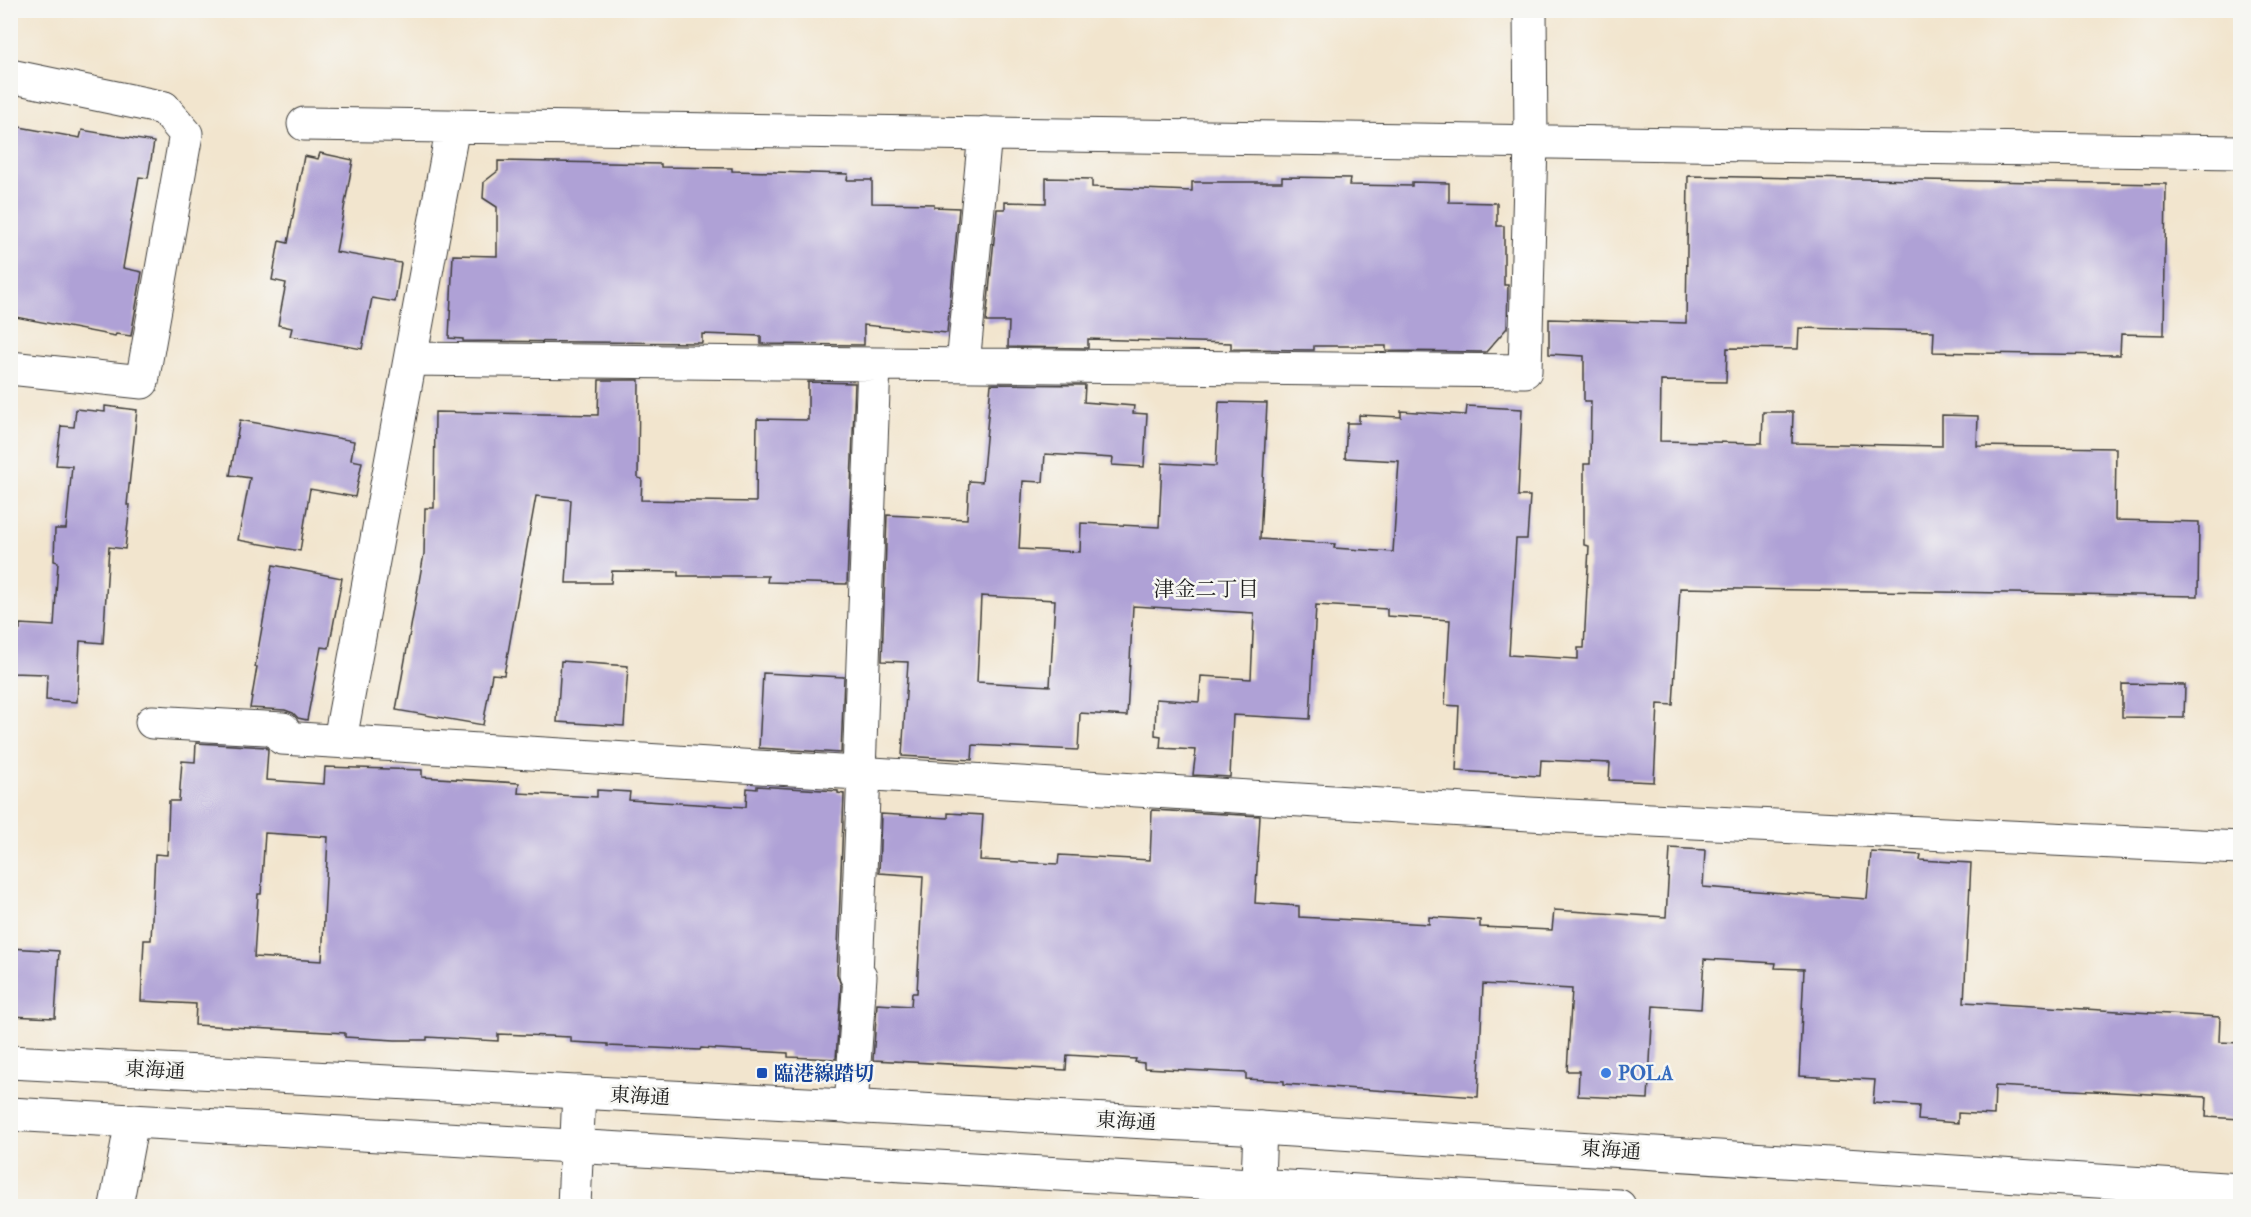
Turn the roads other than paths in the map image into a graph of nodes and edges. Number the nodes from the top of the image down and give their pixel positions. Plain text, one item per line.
1 (1530, 10) edge
2 (10, 76) edge
3 (304, 124) dead end
4 (453, 126) junction
5 (985, 133) junction
6 (1531, 142) junction
7 (2241, 152) edge
8 (411, 359) junction
9 (874, 364) junction
10 (963, 364) junction
11 (10, 368) edge
12 (152, 722) dead end
13 (340, 740) junction
14 (862, 771) junction
15 (2241, 848) edge
16 (10, 1062) edge
17 (579, 1092) junction
18 (851, 1107) junction
19 (10, 1114) edge
20 (132, 1121) junction
21 (1260, 1128) junction
22 (577, 1146) junction
23 (2241, 1190) edge
24 (1257, 1197) edge
25 (116, 1206) edge
26 (574, 1206) edge
27 (1619, 1206) edge

1 - 6 street
2 - 11 street
3 - 4 street
4 - 5 street
4 - 8 street
5 - 6 street
5 - 10 street
6 - 7 street
6 - 10 street
8 - 9 street
8 - 13 street
9 - 10 street
9 - 14 street
12 - 13 street
13 - 14 street
14 - 15 street
14 - 18 street
16 - 17 street, 東海通
17 - 18 street, 東海通
17 - 22 street
18 - 21 street, 東海通
19 - 20 street
20 - 22 street
20 - 25 street
21 - 23 street, 東海通
21 - 24 street
22 - 24 street
22 - 26 street
24 - 27 street

